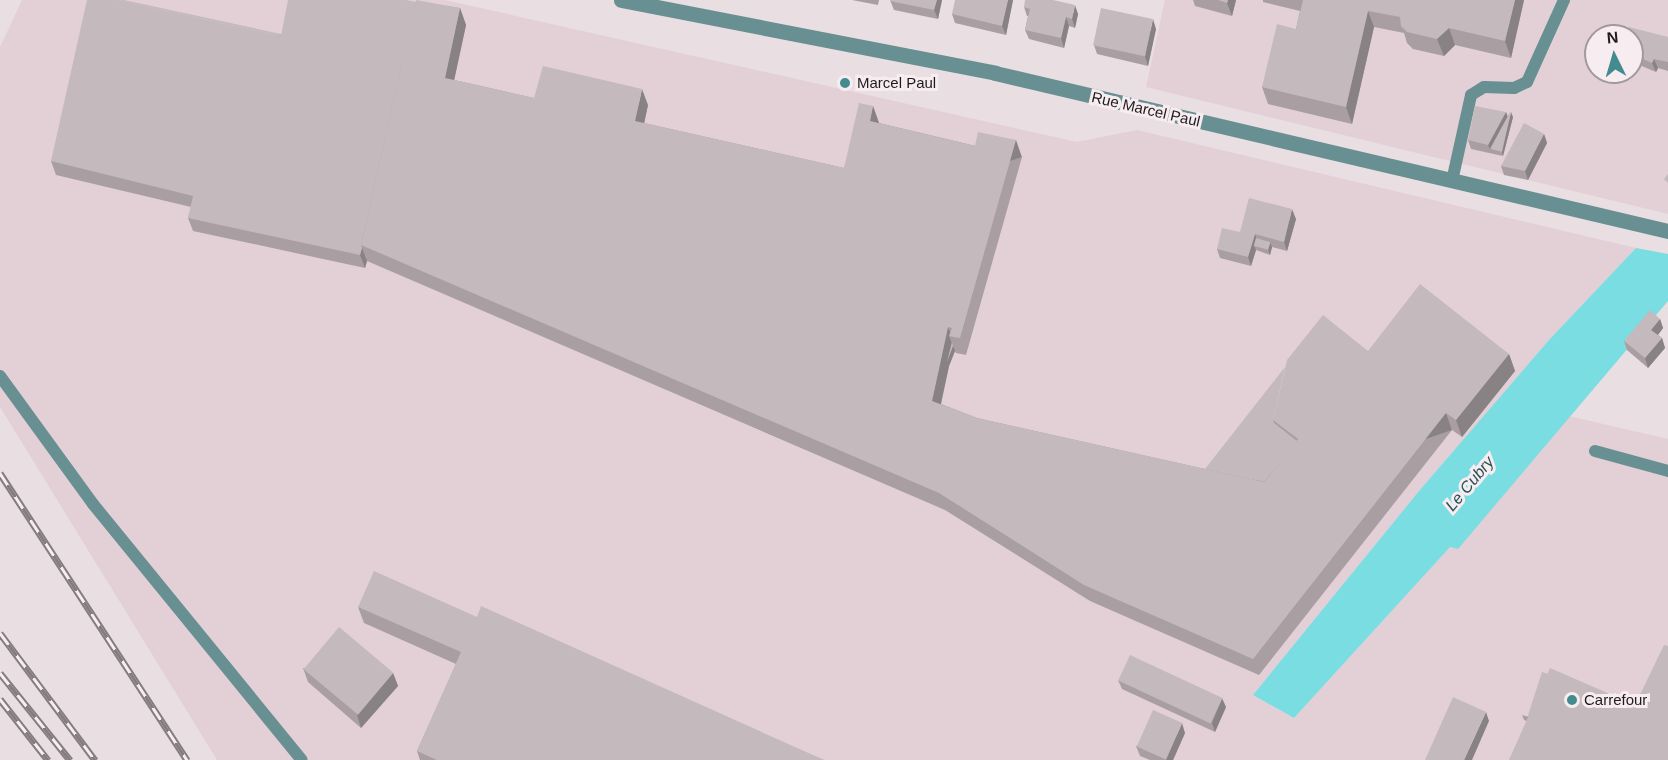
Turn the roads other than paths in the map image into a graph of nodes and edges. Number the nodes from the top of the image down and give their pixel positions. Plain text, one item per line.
1 (1564, 0) edge
2 (632, 1) edge
3 (1452, 181) junction
4 (1668, 231) edge
5 (0, 376) edge
6 (1595, 452) dead end
7 (1668, 471) edge
8 (302, 760) edge

1 - 3 lane
2 - 3 street, Rue Marcel Paul
3 - 4 street, Rue Marcel Paul
5 - 8 lane
6 - 7 lane

